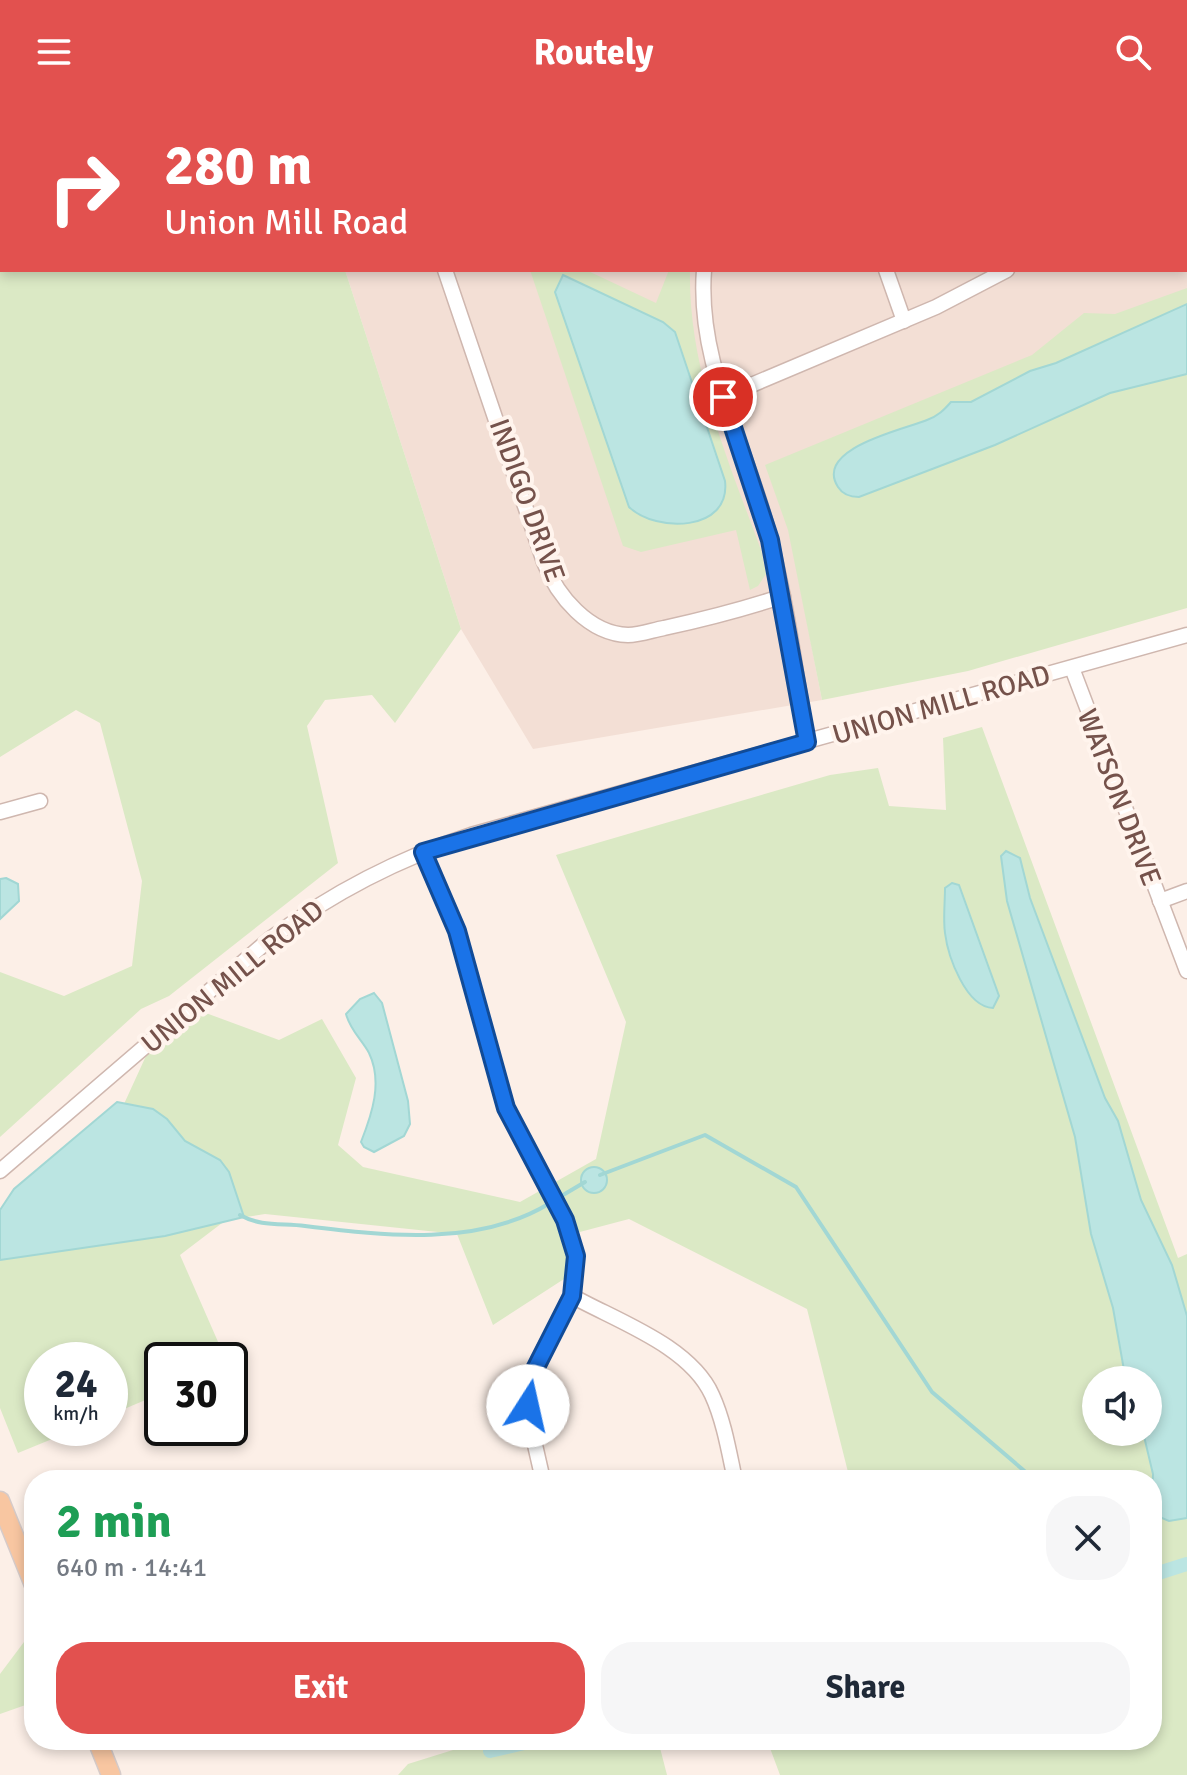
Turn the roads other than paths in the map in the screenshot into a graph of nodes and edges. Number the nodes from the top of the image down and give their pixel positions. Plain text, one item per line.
1 (446, 272) edge
2 (704, 272) edge
3 (887, 272) edge
4 (1004, 272) edge
5 (904, 321) junction
6 (723, 397) junction
7 (783, 596) junction
8 (1187, 635) edge
9 (1072, 668) junction
10 (807, 742) junction
11 (40, 801) dead end
12 (0, 812) edge
13 (423, 852) junction
14 (1187, 891) edge
15 (1160, 901) junction
16 (1187, 971) edge
17 (0, 1171) edge
18 (572, 1296) junction
19 (541, 1470) edge
20 (732, 1470) edge
21 (0, 1501) edge
22 (24, 1560) edge
23 (101, 1750) edge
24 (111, 1775) edge

1 - 7 street, INDIGO DRIVE
2 - 6 street
3 - 5 street
4 - 5 street
5 - 6 street
6 - 7 street
7 - 10 street
8 - 9 street, UNION MILL ROAD
9 - 10 street, UNION MILL ROAD
9 - 15 street, WATSON DRIVE
10 - 13 street, UNION MILL ROAD
11 - 12 street
13 - 17 street, UNION MILL ROAD
13 - 18 street
14 - 15 street
15 - 16 street, WATSON DRIVE
18 - 19 street
18 - 20 street
21 - 22 main road
23 - 24 main road

